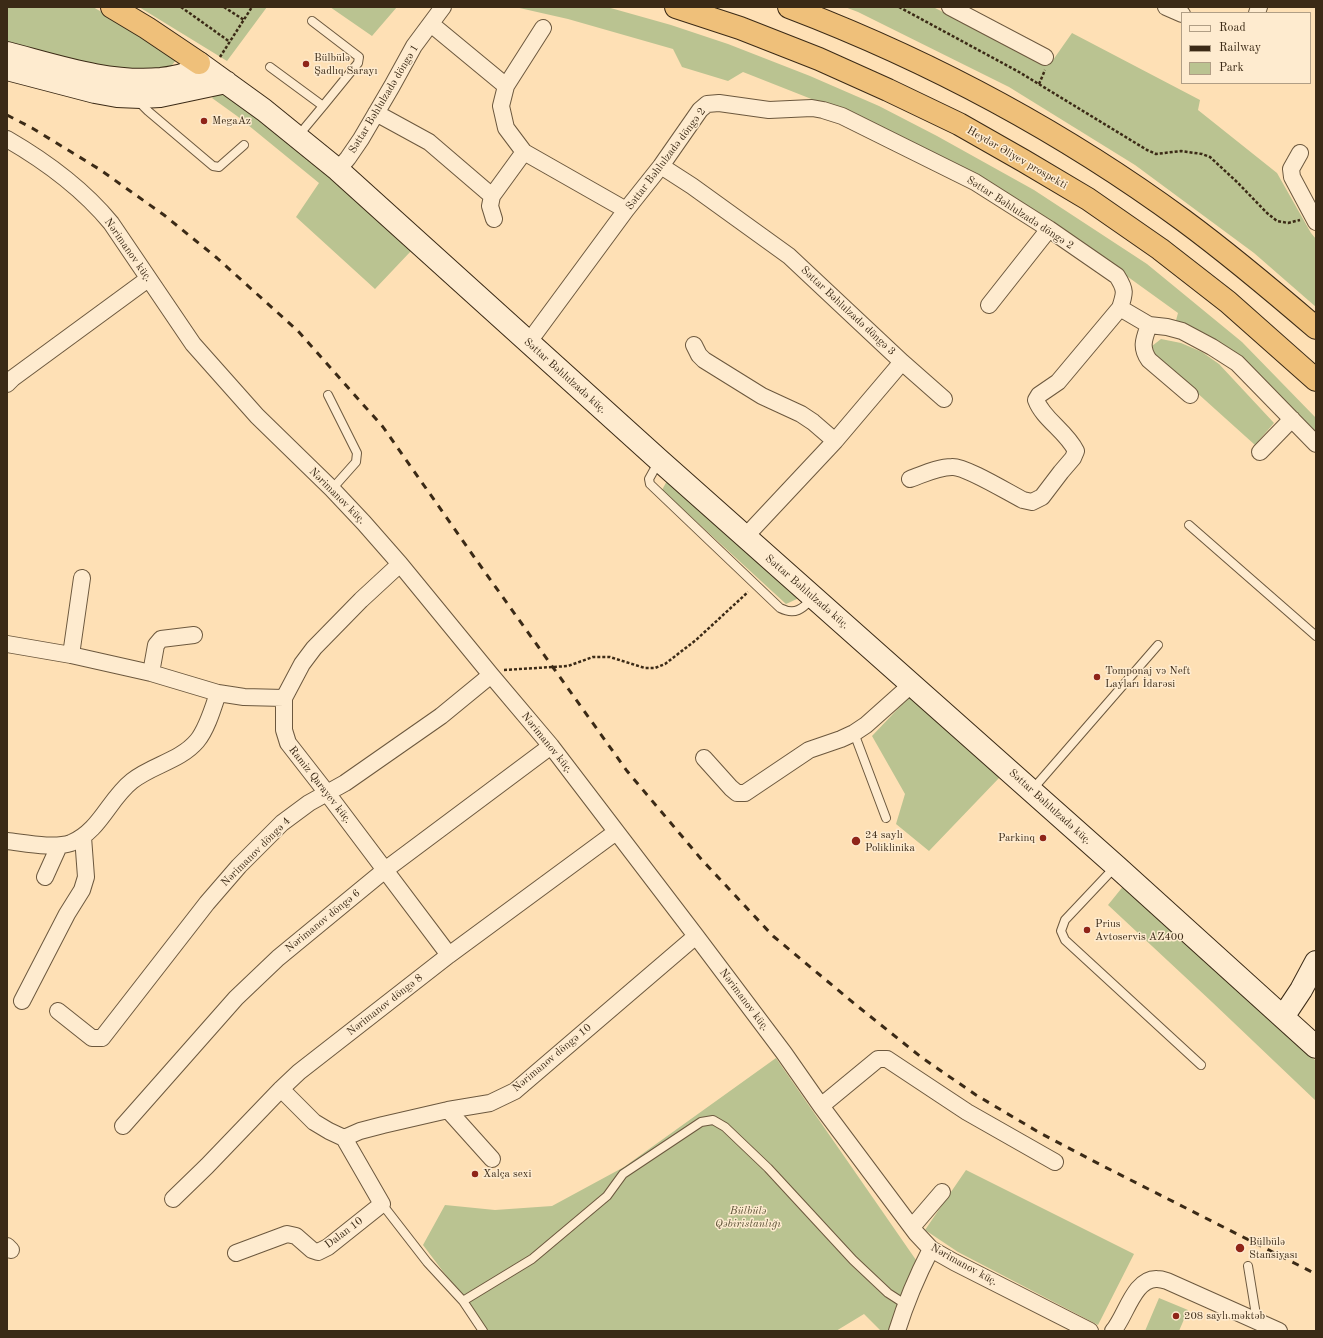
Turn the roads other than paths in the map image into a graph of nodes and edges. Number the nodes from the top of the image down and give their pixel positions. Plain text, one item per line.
1 (112, 7) edge
2 (443, 7) edge
3 (676, 7) edge
4 (789, 7) edge
5 (950, 7) edge
6 (1166, 7) edge
7 (1181, 14) edge
8 (312, 21) dead end
9 (431, 24) junction
10 (543, 28) dead end
11 (7, 53) edge
12 (1045, 57) dead end
13 (199, 63) junction
14 (270, 68) dead end
15 (7, 69) edge
16 (226, 82) junction
17 (506, 86) junction
18 (141, 97) junction
19 (323, 106) junction
20 (376, 114) junction
21 (298, 137) junction
22 (7, 139) edge
23 (244, 145) dead end
24 (524, 152) junction
25 (1300, 153) dead end
26 (661, 166) junction
27 (338, 170) junction
28 (492, 196) junction
29 (626, 210) junction
30 (494, 220) dead end
31 (1315, 220) edge
32 (1048, 229) junction
33 (148, 279) junction
34 (989, 304) dead end
35 (1120, 308) junction
36 (1150, 325) junction
37 (1316, 328) edge
38 (528, 343) junction
39 (694, 345) dead end
40 (902, 362) junction
41 (1316, 380) edge
42 (7, 384) edge
43 (328, 394) dead end
44 (1190, 395) dead end
45 (944, 399) dead end
46 (1292, 419) junction
47 (835, 441) junction
48 (1316, 444) edge
49 (1260, 452) dead end
50 (659, 460) junction
51 (910, 479) dead end
52 (332, 489) junction
53 (1189, 526) dead end
54 (745, 537) junction
55 (400, 564) junction
56 (82, 578) dead end
57 (813, 598) junction
58 (194, 635) dead end
59 (1316, 636) edge
60 (7, 644) edge
61 (1158, 645) dead end
62 (71, 655) junction
63 (151, 673) junction
64 (491, 675) junction
65 (912, 684) junction
66 (218, 693) junction
67 (284, 698) junction
68 (854, 733) junction
69 (551, 746) junction
70 (704, 758) dead end
71 (1032, 791) junction
72 (327, 793) junction
73 (886, 818) dead end
74 (616, 832) junction
75 (83, 836) junction
76 (7, 842) edge
77 (59, 846) junction
78 (1116, 866) junction
79 (385, 870) junction
80 (45, 877) dead end
81 (696, 936) junction
82 (449, 955) junction
83 (1316, 962) edge
84 (22, 1001) dead end
85 (58, 1011) dead end
86 (1283, 1017) junction
87 (1316, 1047) edge
88 (1201, 1065) dead end
89 (281, 1089) junction
90 (821, 1106) junction
91 (448, 1110) junction
92 (123, 1126) dead end
93 (344, 1138) junction
94 (492, 1159) dead end
95 (1054, 1162) dead end
96 (942, 1192) dead end
97 (173, 1199) dead end
98 (382, 1204) junction
99 (912, 1227) junction
100 (931, 1250) junction
101 (236, 1253) dead end
102 (1248, 1266) dead end
103 (463, 1301) junction
104 (905, 1304) junction
105 (1257, 1321) junction
106 (482, 1331) edge
107 (897, 1331) edge
108 (1090, 1331) edge
109 (1113, 1331) edge
110 (1279, 1331) edge

1 - 13 highway
2 - 9 street, Səttar Bəhlulzadə döngə 1
3 - 41 highway, Heydər Əliyev prospekti
4 - 37 highway
5 - 12 street
6 - 7 street
8 - 19 lane
9 - 17 street
9 - 20 street, Səttar Bəhlulzadə döngə 1
10 - 17 street
11 - 13 main road
13 - 16 main road, Səttar Bəhlulzadə küç.
14 - 19 lane
15 - 18 main road
16 - 18 main road
16 - 21 main road, Səttar Bəhlulzadə küç.
17 - 24 street
18 - 23 lane
19 - 21 lane
20 - 27 street, Səttar Bəhlulzadə döngə 1
20 - 28 street
21 - 27 main road, Səttar Bəhlulzadə küç.
22 - 33 street, Nərimanov küç.
24 - 28 street
24 - 29 street
25 - 31 street
26 - 29 street, Səttar Bəhlulzadə döngə 2
26 - 32 street, Səttar Bəhlulzadə döngə 2
26 - 40 street, Səttar Bəhlulzadə döngə 3
27 - 38 main road, Səttar Bəhlulzadə küç.
28 - 30 street
29 - 38 street, Səttar Bəhlulzadə döngə 2
32 - 34 street
32 - 35 street, Səttar Bəhlulzadə döngə 2
33 - 42 street
33 - 52 street, Nərimanov küç.
35 - 36 street
35 - 51 street, Səttar Bəhlulzadə döngə 2
36 - 44 street
36 - 46 street
38 - 50 main road, Səttar Bəhlulzadə küç.
39 - 47 street
40 - 45 street
40 - 47 street, Səttar Bəhlulzadə döngə 3
43 - 52 lane
46 - 48 street
46 - 49 street
47 - 54 street, Səttar Bəhlulzadə döngə 3
50 - 54 main road, Səttar Bəhlulzadə küç.
50 - 57 lane
52 - 55 street, Nərimanov küç.
53 - 59 lane
54 - 57 main road, Səttar Bəhlulzadə küç.
55 - 64 street, Nərimanov küç.
55 - 67 street
56 - 62 street
57 - 65 main road, Səttar Bəhlulzadə küç.
58 - 63 street
60 - 62 street
61 - 71 lane
62 - 63 street
63 - 66 street
64 - 69 street, Nərimanov küç.
64 - 72 street, Nərimanov döngə 4
65 - 68 street
65 - 71 main road, Səttar Bəhlulzadə küç.
66 - 67 street
66 - 75 street
67 - 72 street, Ramiz Qarayev küç.
68 - 70 street
68 - 73 lane
69 - 74 street, Nərimanov küç.
69 - 79 street, Nərimanov döngə 6
71 - 78 main road, Səttar Bəhlulzadə küç.
72 - 79 street, Ramiz Qarayev küç.
72 - 85 street, Nərimanov döngə 4
74 - 81 street, Nərimanov küç.
74 - 82 street, Nərimanov döngə 8
75 - 77 street
75 - 84 street
76 - 77 street
77 - 80 street
78 - 86 main road, Səttar Bəhlulzadə küç.
78 - 88 lane
79 - 82 street, Ramiz Qarayev küç.
79 - 92 street, Nərimanov döngə 6
81 - 90 street, Nərimanov küç.
81 - 91 street, Nərimanov döngə 10
82 - 89 street, Nərimanov döngə 8
83 - 86 main road
86 - 87 main road, Səttar Bəhlulzadə küç.
89 - 93 street
89 - 97 street, Nərimanov döngə 8
90 - 95 street
90 - 99 street, Nərimanov küç.
91 - 93 street, Nərimanov döngə 10
91 - 94 street
93 - 98 street
96 - 99 street
98 - 101 street, Dalan 10
98 - 103 lane
99 - 100 street, Nərimanov küç.
100 - 104 street
100 - 108 street, Nərimanov küç.
102 - 105 lane
103 - 104 lane
103 - 106 lane
104 - 107 street
105 - 109 street
105 - 110 street

